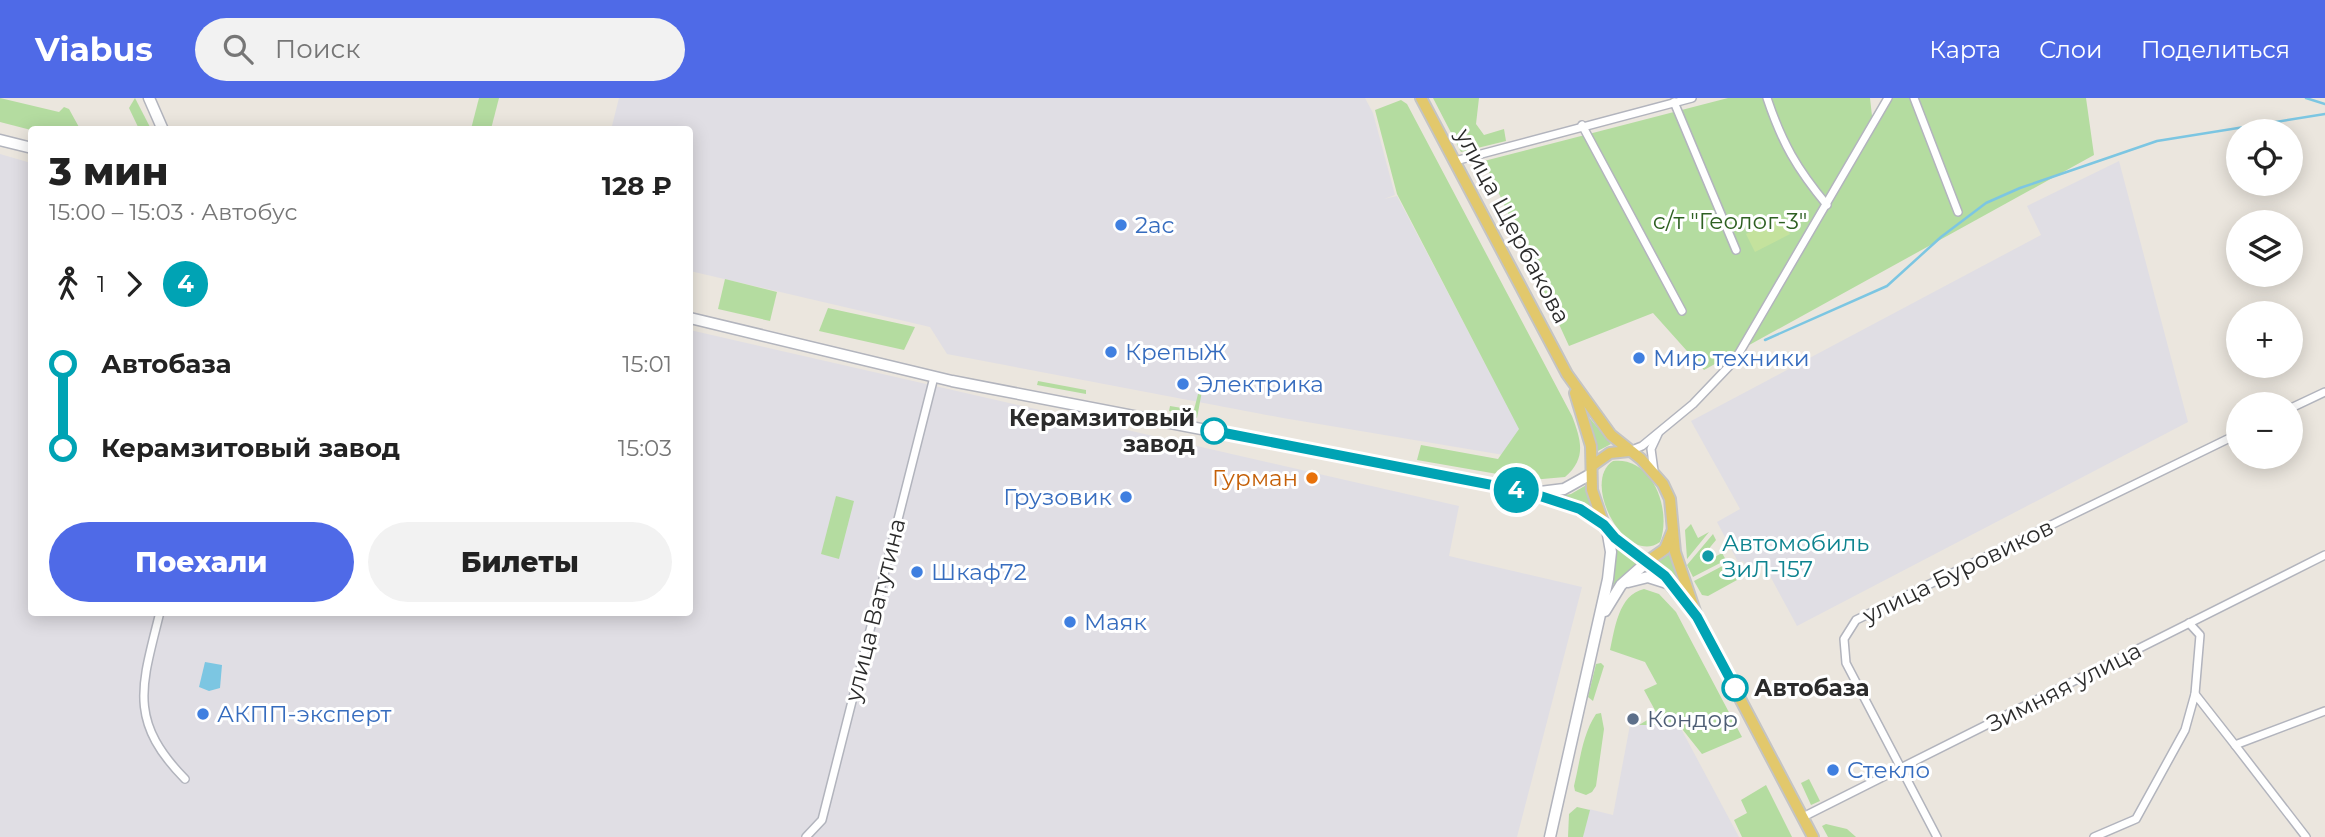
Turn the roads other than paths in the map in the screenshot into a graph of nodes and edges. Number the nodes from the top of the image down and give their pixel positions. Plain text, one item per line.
1 (149, 98) edge
2 (1422, 98) edge
3 (1692, 98) edge
4 (1767, 98) edge
5 (1888, 98) edge
6 (1914, 98) edge
7 (1674, 102) junction
8 (1582, 125) junction
9 (161, 126) edge
10 (0, 140) edge
11 (28, 147) edge
12 (1455, 161) junction
13 (1827, 205) junction
14 (1958, 212) dead end
15 (1736, 250) dead end
16 (1682, 310) dead end
17 (693, 319) edge
18 (1567, 374) junction
19 (933, 377) junction
20 (2325, 392) edge
21 (2303, 402) edge
22 (1658, 433) junction
23 (2226, 440) edge
24 (1629, 451) junction
25 (1592, 469) junction
26 (1654, 471) junction
27 (1528, 492) junction
28 (1605, 527) junction
29 (1672, 529) junction
30 (2325, 555) edge
31 (1648, 562) junction
32 (1621, 585) junction
33 (1672, 585) junction
34 (159, 616) edge
35 (1697, 617) junction
36 (2189, 623) junction
37 (1598, 627) junction
38 (2194, 694) junction
39 (2325, 711) edge
40 (2235, 745) junction
41 (1902, 770) junction
42 (185, 779) dead end
43 (1803, 817) junction
44 (806, 837) edge
45 (1550, 837) edge
46 (1813, 837) edge
47 (1937, 837) edge
48 (2094, 837) edge
49 (2306, 837) edge

1 - 9 main road
2 - 12 main road, улица Щербакова
3 - 7 street
4 - 13 street
5 - 13 street
6 - 14 street
7 - 8 street
7 - 15 street
8 - 12 street
8 - 16 street
10 - 11 main road
12 - 18 main road, улица Щербакова
13 - 22 street
17 - 19 main road
18 - 24 main road
18 - 25 main road
19 - 27 main road
19 - 44 street, улица Ватутина
20 - 21 street
22 - 24 street
22 - 26 street
23 - 41 street, улица Буровиков
24 - 25 main road
24 - 26 main road
25 - 27 main road
25 - 28 main road
26 - 29 main road
27 - 28 main road
28 - 31 main road
28 - 37 main road
29 - 31 main road
29 - 35 main road
30 - 36 street, Зимняя улица
31 - 32 main road
31 - 33 main road
32 - 33 main road
32 - 37 main road
33 - 35 main road
34 - 42 street
35 - 43 main road
36 - 38 street
36 - 41 street, Зимняя улица
37 - 45 main road
38 - 40 street
38 - 48 street
39 - 40 street
40 - 49 street
41 - 43 street, Зимняя улица
41 - 47 street, улица Буровиков
43 - 46 main road

